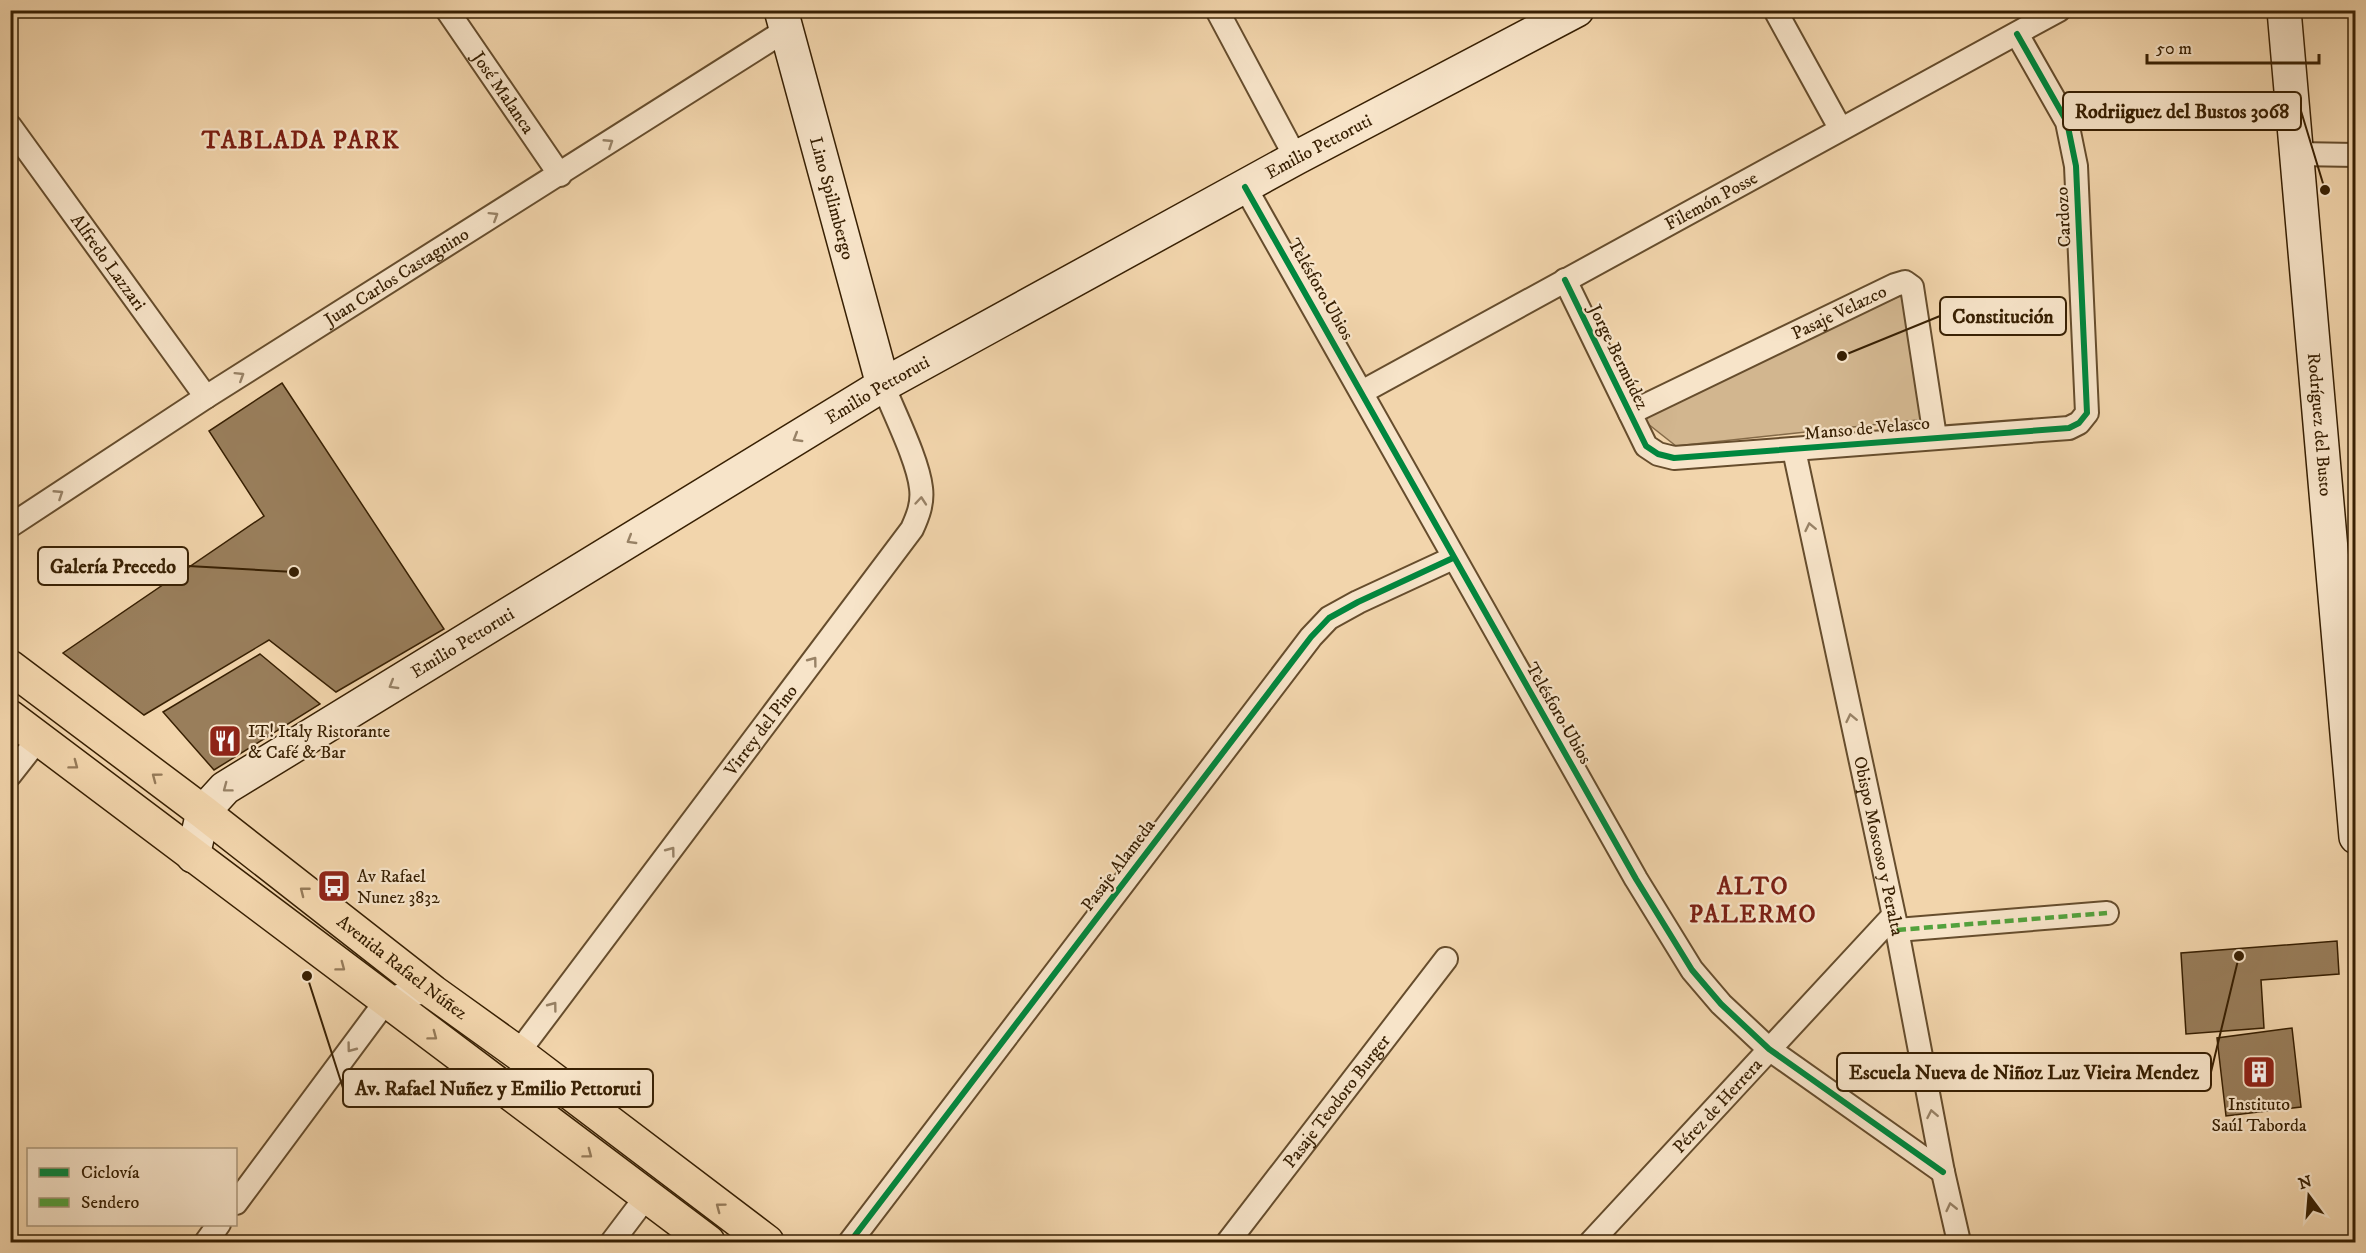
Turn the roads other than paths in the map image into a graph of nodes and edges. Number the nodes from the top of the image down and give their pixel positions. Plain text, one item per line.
1 (447, 10) edge
2 (1217, 10) edge
3 (1577, 10) edge
4 (1775, 10) edge
5 (2059, 10) edge
6 (2284, 10) edge
7 (783, 20) edge
8 (2017, 34) junction
9 (10, 126) edge
10 (1840, 128) junction
11 (2296, 154) junction
12 (2355, 155) edge
13 (1296, 158) junction
14 (560, 175) junction
15 (1245, 187) junction
16 (1565, 280) junction
17 (883, 385) junction
18 (1362, 392) junction
19 (206, 397) junction
20 (1630, 413) junction
21 (2087, 413) joint
22 (1935, 437) junction
23 (1646, 446) joint
24 (1794, 450) junction
25 (10, 526) edge
26 (1453, 558) junction
27 (2345, 599) edge
28 (10, 667) edge
29 (10, 717) edge
30 (39, 738) junction
31 (10, 775) edge
32 (203, 812) junction
33 (2355, 837) edge
34 (193, 856) junction
35 (2107, 913) dead end
36 (1895, 923) junction
37 (1446, 959) dead end
38 (432, 992) junction
39 (386, 1001) junction
40 (1769, 1049) junction
41 (518, 1053) junction
42 (1943, 1172) junction
43 (646, 1197) junction
44 (237, 1202) edge
45 (218, 1226) edge
46 (206, 1242) edge
47 (612, 1242) edge
48 (708, 1242) edge
49 (766, 1242) edge
50 (850, 1242) edge
51 (1227, 1242) edge
52 (1591, 1242) edge
53 (1959, 1242) edge

1 - 14 street, José Malanca
2 - 13 street
3 - 13 main road, Emilio Pettoruti
4 - 10 street
5 - 8 street, Filemón Posse
6 - 11 main road, Rodríguez del Busto
14 -> 7 street, Juan Carlos Castagnino
7 - 17 main road, Lino Spilimbergo
8 - 10 street, Filemón Posse
8 - 21 street, Cardozo
9 - 19 street, Alfredo Lazzari
10 - 16 street, Filemón Posse
11 - 12 street
11 - 27 main road, Rodríguez del Busto
13 - 15 main road, Emilio Pettoruti
19 -> 14 street, Juan Carlos Castagnino
15 - 17 main road, Emilio Pettoruti
15 - 18 street, Telésforo Ubios
16 - 18 street, Filemón Posse
16 - 20 street, Jorge Bermúdez
17 -> 32 main road, Emilio Pettoruti
41 -> 17 street, Virrey del Pino
18 - 26 street, Telésforo Ubios
25 -> 19 street, Juan Carlos Castagnino
20 - 22 street, Pasaje Velazco
20 - 23 street, Jorge Bermúdez
21 - 22 street, Manso de Velasco
22 - 24 street, Manso de Velasco
23 - 24 street, Manso de Velasco
36 -> 24 street, Obispo Moscoso y Peralta
26 - 40 street, Telésforo Ubios
26 - 50 street, Pasaje Alameda
27 - 33 main road, Rodríguez del Busto
32 -> 28 main road, Avenida Rafael Núñez
29 - 30 main road, Avenida Rafael Núñez
30 - 31 street
30 -> 34 main road, Avenida Rafael Núñez
32 - 34 main road
38 -> 32 main road, Avenida Rafael Núñez
34 -> 39 main road, Avenida Rafael Núñez
35 - 36 street
36 - 40 street, Pérez de Herrera
42 -> 36 street, Obispo Moscoso y Peralta
37 - 51 street, Pasaje Teodoro Burger
38 - 39 street
38 - 41 main road, Avenida Rafael Núñez
39 -> 43 main road, Avenida Rafael Núñez
39 -> 44 street
40 - 42 street, Telésforo Ubios
40 - 52 street, Pérez de Herrera
49 -> 41 main road, Avenida Rafael Núñez
53 -> 42 street, Obispo Moscoso y Peralta
43 - 47 street
43 - 48 main road, Avenida Rafael Núñez
45 - 46 street

